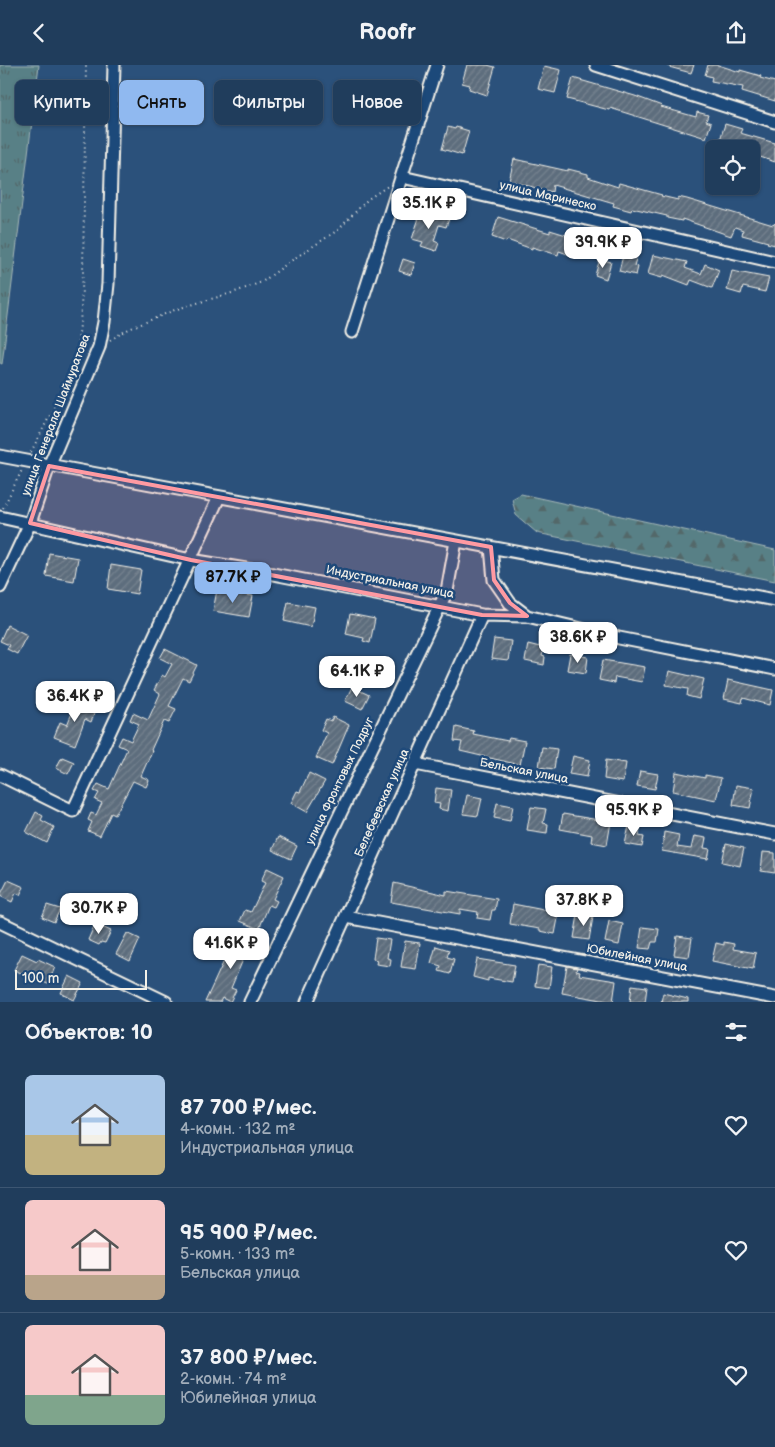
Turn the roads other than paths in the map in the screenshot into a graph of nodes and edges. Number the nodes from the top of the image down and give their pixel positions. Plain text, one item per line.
1 (114, 65) edge
2 (437, 65) edge
3 (596, 65) edge
4 (775, 122) edge
5 (402, 177) junction
6 (775, 262) edge
7 (352, 332) dead end
8 (0, 456) edge
9 (49, 466) junction
10 (219, 497) junction
11 (0, 516) edge
12 (30, 523) junction
13 (456, 541) junction
14 (491, 547) junction
15 (191, 560) junction
16 (0, 587) edge
17 (775, 600) edge
18 (439, 605) junction
19 (482, 615) junction
20 (527, 616) junction
21 (775, 669) edge
22 (415, 764) junction
23 (0, 775) edge
24 (775, 835) edge
25 (346, 917) junction
26 (0, 921) edge
27 (775, 998) edge
28 (166, 1002) edge
29 (250, 1002) edge
30 (307, 1002) edge

1 - 9 street, улица Генерала Шаймуратова
2 - 5 street
3 - 4 street
5 - 6 street, улица Маринеско
5 - 7 street
8 - 9 street
9 - 10 street
9 - 12 street, улица Генерала Шаймуратова
10 - 13 street
10 - 15 street
11 - 12 street, Индустриальная улица
12 - 15 street, Индустриальная улица
12 - 16 street, улица Генерала Шаймуратова
13 - 14 street
13 - 18 street, улица Фронтовых Подруг
14 - 17 street
14 - 20 street
15 - 18 street, Индустриальная улица
15 - 23 street
18 - 19 street, Индустриальная улица
18 - 29 street, улица Фронтовых Подруг
19 - 20 street, Индустриальная улица
19 - 22 street, Белебеевская улица
20 - 21 street, Индустриальная улица
22 - 24 street, Бельская улица
22 - 25 street, Белебеевская улица
25 - 27 street, Юбилейная улица
25 - 30 street, Белебеевская улица
26 - 28 street

